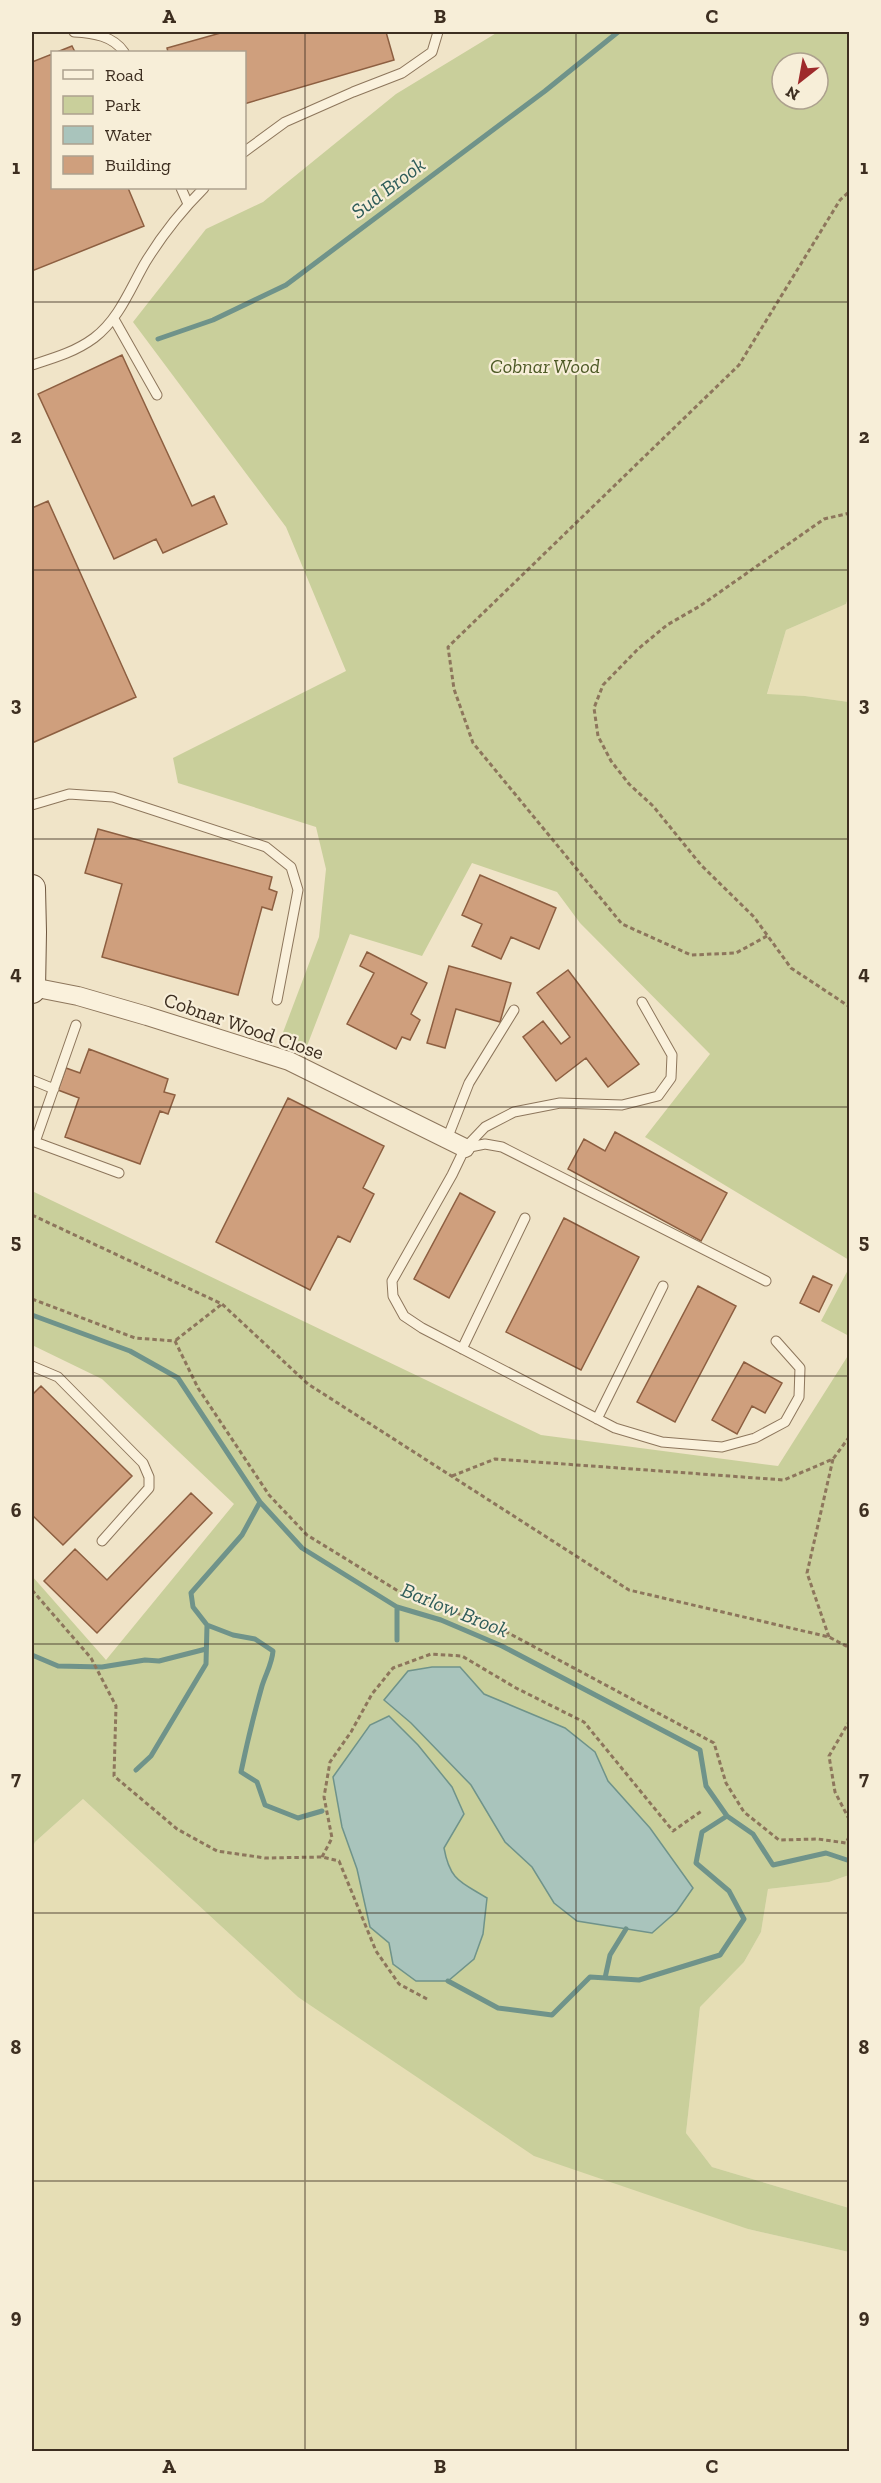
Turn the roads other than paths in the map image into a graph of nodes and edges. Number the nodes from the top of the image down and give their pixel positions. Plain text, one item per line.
1 (74, 32) edge
2 (438, 32) edge
3 (123, 51) edge
4 (246, 151) edge
5 (181, 189) edge
6 (203, 189) edge
7 (188, 204) junction
8 (114, 319) junction
9 (32, 365) edge
10 (157, 395) dead end
11 (32, 805) edge
12 (32, 888) edge
13 (32, 920) edge
14 (32, 988) edge
15 (277, 1000) dead end
16 (642, 1002) dead end
17 (514, 1010) dead end
18 (76, 1025) dead end
19 (32, 1080) edge
20 (54, 1089) junction
21 (447, 1139) junction
22 (465, 1148) junction
23 (119, 1173) dead end
24 (525, 1218) dead end
25 (766, 1281) dead end
26 (663, 1286) dead end
27 (776, 1341) dead end
28 (462, 1349) junction
29 (32, 1366) edge
30 (597, 1419) junction
31 (102, 1541) dead end

1 - 3 lane
2 - 4 lane
5 - 7 lane
6 - 7 lane
7 - 8 lane
8 - 9 lane
8 - 10 lane
11 - 15 lane
12 - 13 street
13 - 14 street
14 - 21 street, Cobnar Wood Close
16 - 22 lane
17 - 21 lane
18 - 20 lane
19 - 20 lane
20 - 23 lane
21 - 22 street, Cobnar Wood Close
22 - 25 lane
22 - 28 lane
24 - 28 lane
26 - 30 lane
27 - 30 lane
28 - 30 lane
29 - 31 lane

